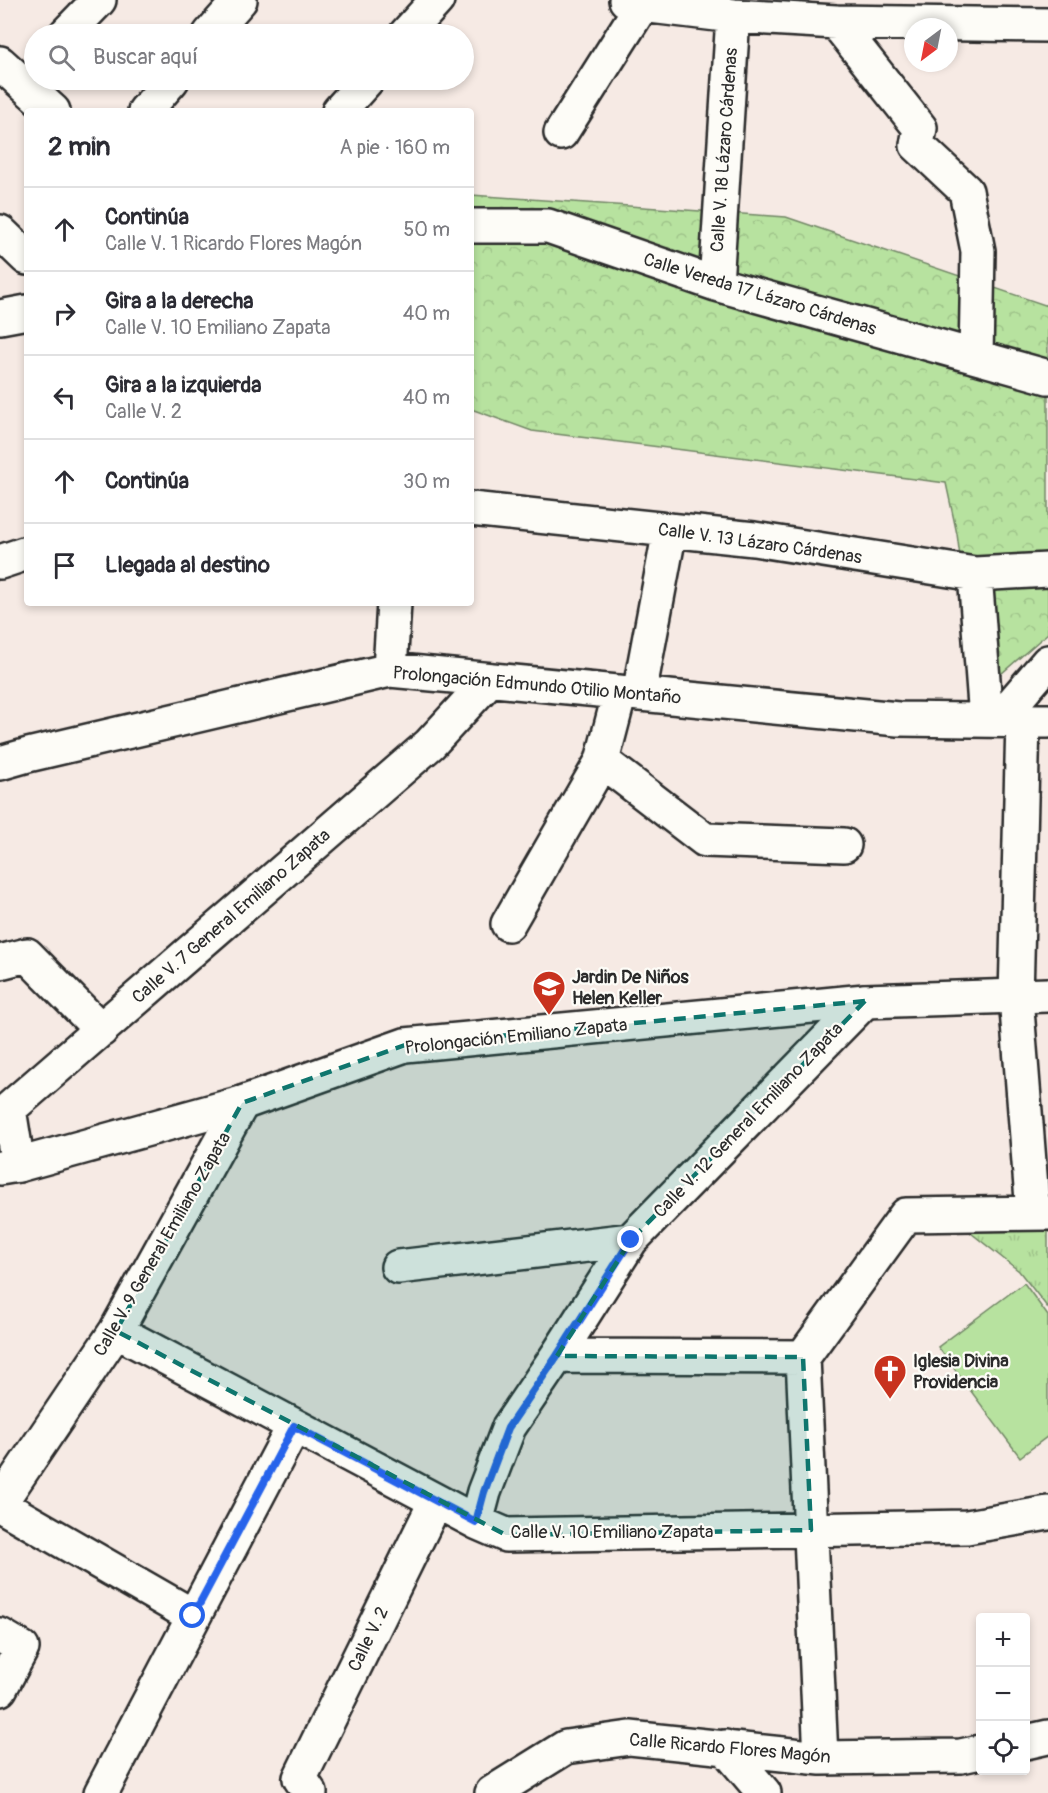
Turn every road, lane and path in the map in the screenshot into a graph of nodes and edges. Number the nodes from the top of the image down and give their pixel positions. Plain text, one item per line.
1 (99, 0) edge
2 (240, 0) edge
3 (436, 0) edge
4 (634, 3) edge
5 (929, 12) edge
6 (733, 16) junction
7 (836, 22) junction
8 (76, 24) edge
9 (219, 24) edge
10 (415, 24) edge
11 (1048, 25) edge
12 (35, 90) edge
13 (163, 90) edge
14 (358, 90) edge
15 (50, 108) edge
16 (148, 108) edge
17 (342, 108) edge
18 (561, 133) dead end
19 (474, 226) edge
20 (0, 232) edge
21 (24, 255) edge
22 (716, 284) junction
23 (24, 313) edge
24 (0, 317) edge
25 (976, 357) junction
26 (1048, 377) edge
27 (474, 509) edge
28 (670, 530) junction
29 (24, 554) edge
30 (0, 562) edge
31 (1048, 570) edge
32 (975, 574) junction
33 (394, 606) edge
34 (1048, 663) edge
35 (390, 669) junction
36 (489, 680) junction
37 (630, 693) junction
38 (1014, 720) edge
39 (602, 761) junction
40 (0, 763) edge
41 (844, 845) dead end
42 (508, 924) dead end
43 (0, 962) edge
44 (1048, 995) edge
45 (1016, 997) junction
46 (865, 1001) junction
47 (101, 1029) junction
48 (242, 1103) junction
49 (9, 1166) edge
50 (1041, 1213) edge
51 (631, 1240) junction
52 (398, 1267) dead end
53 (116, 1330) junction
54 (557, 1356) junction
55 (803, 1357) junction
56 (294, 1426) junction
57 (436, 1501) junction
58 (0, 1504) edge
59 (1048, 1513) edge
60 (476, 1522) junction
61 (811, 1530) junction
62 (193, 1616) junction
63 (0, 1635) edge
64 (0, 1689) edge
65 (1048, 1737) edge
66 (1030, 1741) edge
67 (724, 1747) junction
68 (976, 1753) edge
69 (821, 1758) junction
70 (305, 1785) edge
71 (101, 1793) edge
72 (492, 1793) edge
73 (764, 1793) edge

1 - 8 street
2 - 9 street
3 - 10 street
4 - 6 street
4 - 18 street
5 - 7 street
5 - 11 street
6 - 7 street
6 - 22 street, Calle V. 18 Lázaro Cárdenas
7 - 25 street
12 - 15 street
13 - 16 street
14 - 17 street
19 - 22 street, Calle Vereda 17 Lázaro Cárdenas
20 - 21 street
22 - 25 street, Calle Vereda 17 Lázaro Cárdenas
23 - 24 street
25 - 26 street, Calle Vereda 17 Lázaro Cárdenas
27 - 28 street, Calle V. 13 Lázaro Cárdenas
28 - 32 street, Calle V. 13 Lázaro Cárdenas
28 - 37 street
29 - 30 street
31 - 32 street, Calle V. 13 Lázaro Cárdenas
32 - 38 street
33 - 35 street
34 - 38 street
35 - 36 street, Prolongación Edmundo Otilio Montaño
35 - 40 street, Prolongación Edmundo Otilio Montaño
36 - 37 street, Prolongación Edmundo Otilio Montaño
36 - 47 street, Calle V. 7 General Emiliano Zapata
37 - 38 street, Prolongación Edmundo Otilio Montaño
37 - 39 street
38 - 45 street
39 - 41 street
39 - 42 street
43 - 47 street
44 - 45 street, Prolongación Emiliano Zapata
45 - 46 street, Prolongación Emiliano Zapata
45 - 50 street
46 - 48 street, Prolongación Emiliano Zapata
46 - 51 street, Calle V. 12 General Emiliano Zapata
47 - 49 street, Calle V. 7 General Emiliano Zapata
48 - 49 street, Prolongación Emiliano Zapata
48 - 53 street, Calle V. 9 General Emiliano Zapata
50 - 55 street
51 - 52 street
51 - 54 street, Calle V. 12 General Emiliano Zapata
53 - 56 street, Calle V. 10 Emiliano Zapata
53 - 58 street, Calle V. 9 General Emiliano Zapata
54 - 55 street
54 - 60 street
55 - 61 street
56 - 57 street, Calle V. 10 Emiliano Zapata
56 - 62 street
57 - 60 street, Calle V. 10 Emiliano Zapata
57 - 70 street, Calle V. 2
58 - 62 street
59 - 61 street, Calle V. 10 Emiliano Zapata
60 - 61 street, Calle V. 10 Emiliano Zapata
61 - 69 street
62 - 71 street
63 - 64 street
65 - 66 street
67 - 69 street, Calle Ricardo Flores Magón
67 - 72 street, Calle Ricardo Flores Magón
67 - 73 street
68 - 69 street, Calle Ricardo Flores Magón

